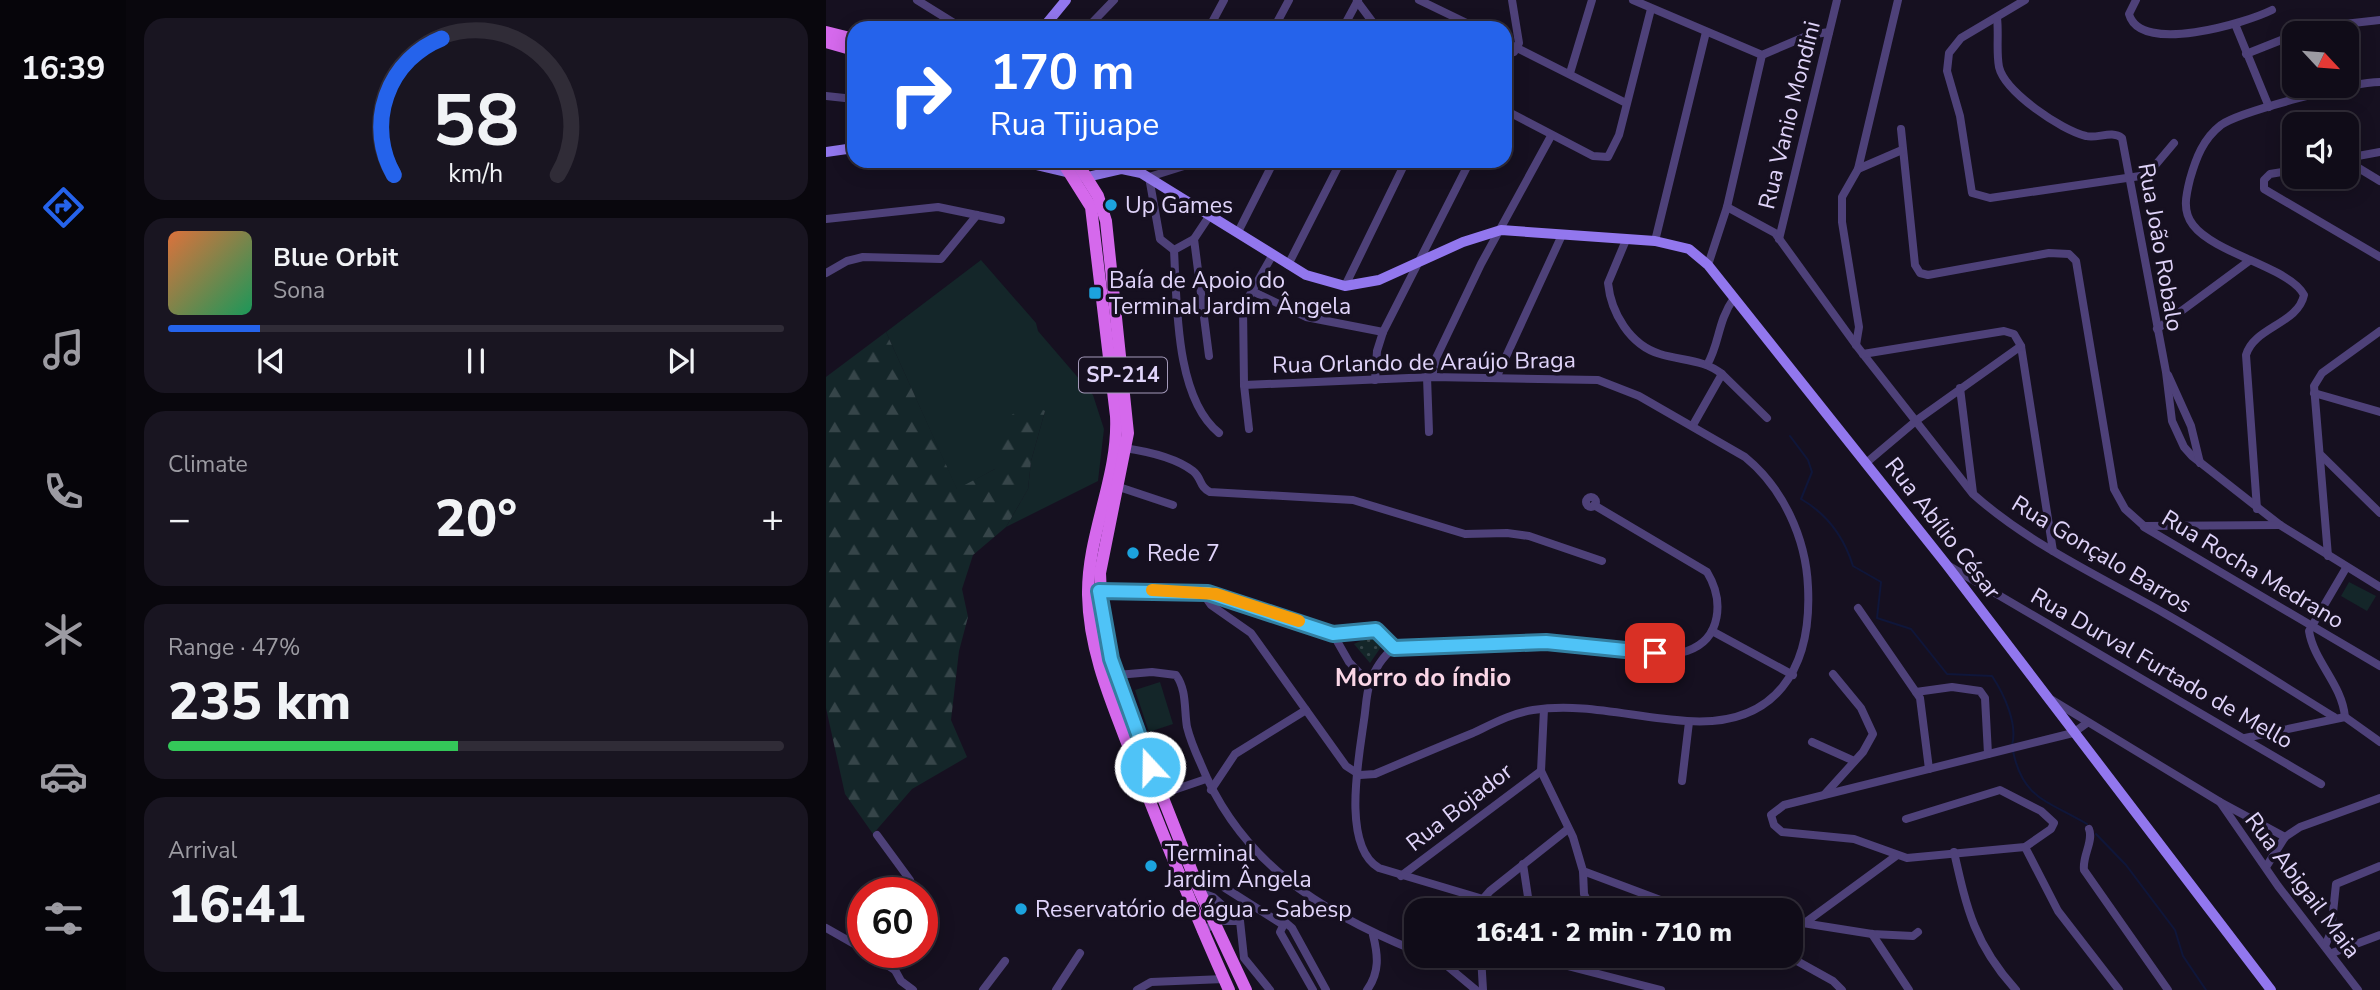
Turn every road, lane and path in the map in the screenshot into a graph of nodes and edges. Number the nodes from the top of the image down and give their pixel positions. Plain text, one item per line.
1 (917, 0) edge
2 (1066, 0) edge
3 (1114, 0) edge
4 (1224, 0) edge
5 (1289, 0) edge
6 (1419, 0) edge
7 (1511, 0) edge
8 (1592, 0) edge
9 (1633, 0) edge
10 (1837, 0) edge
11 (1898, 0) edge
12 (2025, 0) edge
13 (2136, 0) edge
14 (1357, 1) edge
15 (1651, 9) junction
16 (2272, 10) dead end
17 (1997, 18) junction
18 (2380, 20) edge
19 (951, 21) edge
20 (1049, 21) edge
21 (1094, 21) edge
22 (1213, 21) edge
23 (1278, 21) edge
24 (1347, 21) edge
25 (1372, 21) edge
26 (1462, 21) edge
27 (2359, 22) edge
28 (2235, 24) junction
29 (826, 32) edge
30 (1706, 32) junction
31 (1829, 32) junction
32 (847, 37) edge
33 (2282, 40) edge
34 (826, 42) edge
35 (1512, 46) edge
36 (847, 48) edge
37 (1517, 48) junction
38 (1512, 53) edge
39 (2246, 54) junction
40 (1762, 55) junction
41 (1570, 73) junction
42 (2380, 82) edge
43 (826, 96) edge
44 (847, 98) edge
45 (1626, 103) junction
46 (2269, 107) junction
47 (1512, 114) edge
48 (1901, 129) dead end
49 (1551, 136) junction
50 (2175, 143) dead end
51 (847, 149) edge
52 (1902, 150) junction
53 (826, 152) edge
54 (2380, 152) edge
55 (2359, 157) edge
56 (1073, 168) edge
57 (1074, 168) edge
58 (1183, 168) edge
59 (1270, 168) edge
60 (1337, 168) edge
61 (1403, 168) edge
62 (1467, 168) edge
63 (2359, 168) edge
64 (1858, 169) junction
65 (1178, 170) junction
66 (2282, 172) edge
67 (1087, 177) junction
68 (1149, 177) junction
69 (2130, 177) junction
70 (2380, 181) edge
71 (1161, 184) junction
72 (1727, 207) junction
73 (977, 215) junction
74 (1210, 215) junction
75 (826, 219) edge
76 (1001, 220) dead end
77 (1501, 230) junction
78 (1238, 232) junction
79 (1562, 235) junction
80 (1194, 239) junction
81 (1779, 239) junction
82 (1626, 240) junction
83 (1655, 241) junction
84 (1174, 250) junction
85 (1272, 256) junction
86 (2380, 257) edge
87 (2249, 261) junction
88 (1288, 265) junction
89 (1419, 265) junction
90 (1708, 265) junction
91 (826, 273) edge
92 (1345, 286) junction
93 (1252, 291) junction
94 (1734, 298) junction
95 (2157, 329) junction
96 (2380, 331) edge
97 (1383, 332) junction
98 (1856, 345) junction
99 (2021, 346) junction
100 (1863, 354) junction
101 (1209, 356) dead end
102 (1707, 365) junction
103 (2166, 372) junction
104 (1722, 374) junction
105 (1497, 376) junction
106 (1429, 377) junction
107 (1375, 380) junction
108 (1244, 385) junction
109 (1961, 388) junction
110 (2314, 393) junction
111 (2380, 412) edge
112 (1767, 418) dead end
113 (1917, 420) junction
114 (1693, 425) junction
115 (1249, 429) dead end
116 (1429, 432) dead end
117 (1219, 433) dead end
118 (1122, 447) junction
119 (2322, 456) junction
120 (1866, 463) junction
121 (2200, 463) junction
122 (1119, 487) junction
123 (1973, 494) junction
124 (1173, 505) dead end
125 (1594, 505) dead end
126 (2257, 509) junction
127 (2380, 513) edge
128 (2280, 525) junction
129 (2144, 526) junction
130 (2053, 551) junction
131 (2328, 556) junction
132 (1602, 561) dead end
133 (1946, 564) junction
134 (2346, 568) junction
135 (2380, 587) edge
136 (1099, 591) junction
137 (1202, 592) junction
138 (1858, 608) dead end
139 (2310, 625) junction
140 (1712, 631) junction
141 (1333, 634) junction
142 (1394, 648) junction
143 (2380, 666) edge
144 (1833, 674) dead end
145 (1793, 675) junction
146 (1116, 676) junction
147 (1104, 681) junction
148 (1369, 683) junction
149 (1916, 692) junction
150 (1123, 693) junction
151 (2046, 696) junction
152 (1544, 709) junction
153 (1306, 710) junction
154 (2334, 717) junction
155 (2345, 717) junction
156 (1689, 722) junction
157 (2087, 723) junction
158 (2073, 733) junction
159 (2245, 738) junction
160 (2380, 742) edge
161 (1812, 743) dead end
162 (1988, 754) junction
163 (1854, 761) junction
164 (1150, 766) junction
165 (1928, 769) junction
166 (1541, 771) junction
167 (1138, 772) junction
168 (1355, 774) junction
169 (1206, 779) junction
170 (1682, 781) dead end
171 (2321, 784) dead end
172 (1211, 790) junction
173 (1161, 794) junction
174 (1825, 794) junction
175 (2380, 798) edge
176 (2220, 802) junction
177 (1906, 819) dead end
178 (1568, 829) junction
179 (2089, 829) dead end
180 (877, 835) dead end
181 (2285, 837) junction
182 (2025, 847) junction
183 (1954, 852) junction
184 (1896, 856) junction
185 (1524, 864) junction
186 (2380, 866) edge
187 (2266, 867) junction
188 (1583, 871) junction
189 (1401, 876) junction
190 (908, 877) edge
191 (1224, 888) dead end
192 (1194, 895) junction
193 (1478, 898) edge
194 (1483, 898) edge
195 (1528, 898) edge
196 (1586, 898) edge
197 (1656, 898) edge
198 (1240, 921) junction
199 (1803, 922) edge
200 (1806, 922) junction
201 (1215, 924) junction
202 (1282, 924) junction
203 (826, 928) edge
204 (1201, 931) junction
205 (1918, 932) dead end
206 (1872, 934) junction
207 (1373, 935) junction
208 (2380, 935) edge
209 (847, 940) edge
210 (2325, 946) junction
211 (1404, 947) edge
212 (1080, 953) dead end
213 (2332, 953) junction
214 (1005, 961) dead end
215 (1803, 964) edge
216 (891, 968) edge
217 (893, 968) edge
218 (1450, 968) edge
219 (1482, 968) edge
220 (1575, 968) edge
221 (895, 971) junction
222 (901, 981) junction
223 (1227, 984) edge
224 (1153, 986) edge
225 (895, 990) edge
226 (913, 990) edge
227 (983, 990) edge
228 (1056, 990) edge
229 (1137, 990) edge
230 (1246, 990) edge
231 (1270, 990) edge
232 (1312, 990) edge
233 (1326, 990) edge
234 (1367, 990) edge
235 (1476, 990) edge
236 (1483, 990) edge
237 (1661, 990) edge
238 (1842, 990) edge
239 (1909, 990) edge
240 (2016, 990) edge
241 (2119, 990) edge
242 (2168, 990) edge
243 (2271, 990) edge
244 (2358, 990) edge

1 - 19 street
2 - 20 main road
3 - 21 street
4 - 22 street
5 - 23 street
6 - 26 street
7 - 37 street
8 - 41 street
9 - 15 street
10 - 31 street, Rua Vanio Mondini
11 - 64 street
12 - 17 street
13 - 28 street
14 - 24 street
14 - 25 street
15 - 30 street
15 - 45 street
16 - 28 street
17 - 69 street, Rua João Robalo
17 - 69 street
18 - 27 street
28 - 39 street
29 - 32 main road
30 - 40 street
30 - 83 street
31 - 40 street
31 - 81 street, Rua Vanio Mondini
33 - 39 street
34 - 36 main road
35 - 37 street
37 - 38 street
37 - 41 street
39 - 46 street
40 - 72 street
41 - 45 street
42 - 46 street
43 - 44 street
45 - 49 street
46 - 87 street
47 - 49 street
48 - 52 street
49 - 77 street
50 - 69 street
51 - 53 main road
52 - 64 street
52 - 129 street, Rua Rocha Medrano
54 - 55 street
56 - 118 main road, SP-214
57 - 67 main road, SP-214
58 - 65 street
59 - 78 street
60 - 88 street
61 - 92 street
62 - 89 street
63 - 70 street
64 - 98 street
65 - 68 street
65 - 71 street
66 - 86 street
67 - 68 main road
67 - 118 main road, SP-214
68 - 71 main road
68 - 84 street
69 - 95 street, Rua João Robalo
71 - 74 main road
72 - 81 street, Rua Gonçalo Barros
72 - 90 street
73 - 75 street
73 - 76 street
73 - 91 street
74 - 78 main road
74 - 80 street
77 - 79 main road, Rua Abílio César
77 - 89 main road
77 - 106 street
78 - 85 main road
79 - 82 main road, Rua Abílio César
79 - 105 street
80 - 84 street
80 - 101 street
81 - 98 street, Rua Gonçalo Barros
82 - 83 main road, Rua Abílio César
82 - 102 street
83 - 90 main road, Rua Abílio César
84 - 117 street
85 - 88 main road
85 - 93 street
87 - 95 street
87 - 126 street
88 - 92 main road
89 - 92 main road
89 - 97 street
90 - 94 main road, Rua Abílio César
93 - 97 street
93 - 108 street
94 - 102 street
94 - 120 main road, Rua Abílio César
95 - 103 street, Rua João Robalo
96 - 110 street
97 - 107 street
98 - 100 street, Rua Gonçalo Barros
99 - 100 street
99 - 109 street
99 - 130 street
100 - 113 street, Rua Gonçalo Barros
102 - 104 street
103 - 121 street, Rua João Robalo
103 - 121 street, Rua João Robalo
104 - 112 street
104 - 114 street
105 - 106 street, Rua Orlando de Araújo Braga
105 - 114 street, Rua Orlando de Araújo Braga
106 - 107 street, Rua Orlando de Araújo Braga
106 - 116 street
107 - 108 street, Rua Orlando de Araújo Braga
108 - 115 street
109 - 113 street
109 - 123 street
110 - 111 street
110 - 119 street
113 - 120 street
113 - 123 street, Rua Gonçalo Barros
114 - 145 street, Rua Orlando de Araújo Braga
118 - 122 main road, SP-214
118 - 132 street
118 - 147 main road, SP-214
119 - 127 street
119 - 131 street
120 - 133 main road, Rua Abílio César
121 - 126 street, Rua João Robalo
122 - 124 street
122 - 136 main road, SP-214
123 - 130 street, Rua Gonçalo Barros
125 - 140 street
126 - 128 street, Rua João Robalo
128 - 129 street
128 - 131 street, Rua João Robalo
129 - 139 street, Rua Rocha Medrano
130 - 154 street, Rua Gonçalo Barros
131 - 134 street, Rua João Robalo
133 - 151 main road, Rua Abílio César
133 - 159 street, Rua Durval Furtado de Mello
134 - 135 street, Rua João Robalo
134 - 139 street
136 - 137 street
136 - 146 main road, SP-214
137 - 141 street
137 - 153 street
138 - 149 street
139 - 143 street, Rua Rocha Medrano
139 - 155 street
140 - 142 street
140 - 145 street
141 - 142 street
141 - 148 street
142 - 148 street
144 - 163 street
145 - 156 street
146 - 150 main road, SP-214
146 - 169 street
147 - 150 main road
147 - 167 main road, SP-214
148 - 168 street
149 - 162 street
149 - 165 street
150 - 164 main road, SP-214
151 - 157 street, Rua Abigail Maia
151 - 158 main road, Rua Abílio César
152 - 156 street
152 - 166 street
152 - 168 street
153 - 168 street
153 - 172 street
154 - 155 street
154 - 159 street
155 - 160 street
156 - 170 street
157 - 158 street
157 - 176 street, Rua Abigail Maia
158 - 162 street
158 - 243 main road, Rua Abílio César
159 - 171 street, Rua Durval Furtado de Mello
161 - 163 street
162 - 165 street
163 - 174 street
164 - 167 main road
164 - 173 main road, SP-214
165 - 174 street
166 - 178 street
166 - 189 street, Rua Bojador
167 - 192 main road, SP-214
168 - 189 street
169 - 172 street
169 - 173 street
172 - 207 street
173 - 192 main road, SP-214
174 - 184 street
175 - 181 street
176 - 181 street, Rua Abigail Maia
176 - 187 street, Rua Abigail Maia
177 - 182 street
178 - 185 street
178 - 188 street
179 - 242 street
180 - 190 street
181 - 187 street
182 - 183 street
182 - 241 street
183 - 184 street
183 - 240 street
184 - 200 street
185 - 194 street
185 - 195 street
186 - 210 street
187 - 210 street, Rua Abigail Maia
188 - 196 street
188 - 197 street
189 - 193 street
191 - 202 street
192 - 198 street
192 - 201 main road, SP-214
192 - 204 main road, SP-214
198 - 201 street
198 - 231 street
199 - 200 street
200 - 206 street
201 - 204 street
201 - 230 main road, SP-214
202 - 232 street
202 - 233 street
203 - 209 street
204 - 223 main road, SP-214
205 - 206 street
206 - 239 street
207 - 211 street
207 - 234 street
208 - 213 street
210 - 213 street, Rua Abigail Maia
212 - 228 street
213 - 244 street, Rua Abigail Maia
214 - 227 street
215 - 238 street
216 - 221 street
217 - 221 street
218 - 235 street
219 - 236 street
220 - 237 street
221 - 222 street
222 - 225 street
222 - 226 street
223 - 224 street
224 - 229 street

